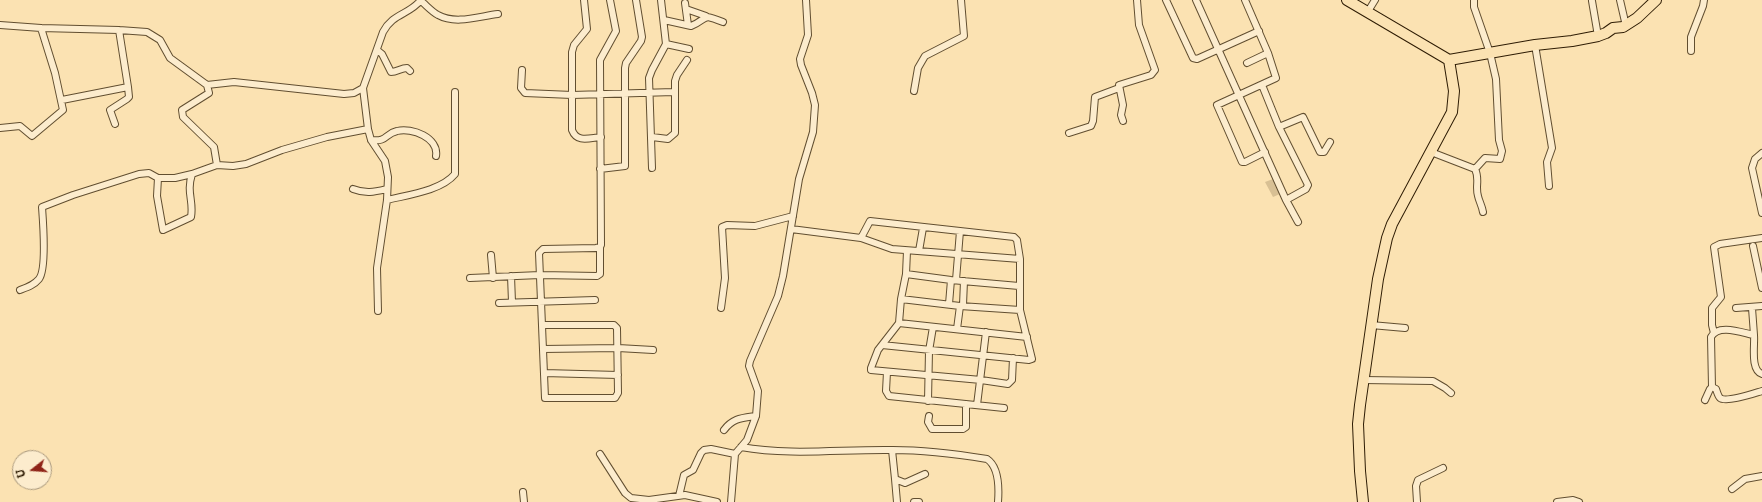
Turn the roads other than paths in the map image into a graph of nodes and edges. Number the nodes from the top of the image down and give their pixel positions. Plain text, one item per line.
1 (421, 0) edge
2 (584, 0) edge
3 (610, 0) edge
4 (636, 0) edge
5 (661, 0) edge
6 (806, 0) edge
7 (961, 0) edge
8 (1137, 0) edge
9 (1166, 0) edge
10 (1196, 0) edge
11 (1245, 0) edge
12 (1347, 0) edge
13 (1375, 0) edge
14 (1474, 0) edge
15 (1620, 0) edge
16 (1656, 0) edge
17 (1704, 0) edge
18 (1592, 1) dead end
19 (1367, 13) junction
20 (498, 14) dead end
21 (706, 16) junction
22 (664, 20) junction
23 (723, 22) dead end
24 (688, 25) junction
25 (0, 26) edge
26 (1626, 26) junction
27 (41, 28) junction
28 (119, 30) junction
29 (1259, 31) junction
30 (1598, 36) junction
31 (666, 44) junction
32 (1534, 45) junction
33 (689, 49) dead end
34 (377, 50) junction
35 (1218, 50) junction
36 (1691, 51) dead end
37 (1268, 53) junction
38 (1490, 53) junction
39 (687, 60) dead end
40 (1449, 60) junction
41 (1247, 63) dead end
42 (522, 70) dead end
43 (410, 71) dead end
44 (207, 85) junction
45 (1262, 85) junction
46 (128, 87) junction
47 (363, 88) junction
48 (1119, 88) junction
49 (914, 91) dead end
50 (455, 92) dead end
51 (674, 92) junction
52 (650, 93) junction
53 (600, 94) junction
54 (625, 94) junction
55 (1239, 94) junction
56 (572, 95) junction
57 (62, 100) junction
58 (1123, 121) dead end
59 (115, 124) dead end
60 (1280, 127) junction
61 (0, 128) edge
62 (368, 129) junction
63 (1069, 133) dead end
64 (652, 136) junction
65 (601, 137) junction
66 (371, 140) junction
67 (1330, 142) dead end
68 (1265, 152) junction
69 (1431, 152) junction
70 (1762, 153) edge
71 (436, 156) dead end
72 (218, 165) junction
73 (652, 168) dead end
74 (600, 169) junction
75 (1475, 169) junction
76 (192, 174) junction
77 (158, 178) junction
78 (1549, 186) dead end
79 (353, 189) dead end
80 (387, 189) junction
81 (387, 200) junction
82 (1286, 200) junction
83 (1483, 212) dead end
84 (1762, 213) edge
85 (793, 216) junction
86 (1298, 222) dead end
87 (923, 228) junction
88 (790, 229) junction
89 (960, 231) junction
90 (859, 237) junction
91 (1762, 238) edge
92 (1753, 246) dead end
93 (600, 247) junction
94 (907, 251) junction
95 (919, 251) junction
96 (491, 255) dead end
97 (958, 255) junction
98 (1020, 259) junction
99 (906, 274) junction
100 (540, 275) junction
101 (511, 276) junction
102 (470, 278) dead end
103 (493, 278) junction
104 (954, 280) junction
105 (964, 281) junction
106 (1019, 286) junction
107 (1762, 288) edge
108 (20, 290) dead end
109 (901, 299) junction
110 (595, 300) dead end
111 (499, 302) dead end
112 (512, 302) junction
113 (541, 302) junction
114 (949, 304) junction
115 (961, 306) junction
116 (1762, 306) edge
117 (721, 308) dead end
118 (1736, 308) dead end
119 (1752, 308) junction
120 (1020, 310) junction
121 (378, 311) dead end
122 (899, 323) junction
123 (542, 325) junction
124 (1371, 325) junction
125 (933, 327) junction
126 (957, 328) junction
127 (1405, 328) dead end
128 (986, 332) junction
129 (1714, 333) junction
130 (1754, 335) junction
131 (1027, 337) junction
132 (882, 345) junction
133 (618, 348) junction
134 (543, 349) junction
135 (653, 350) dead end
136 (929, 351) junction
137 (984, 355) junction
138 (1013, 358) junction
139 (887, 372) junction
140 (544, 373) junction
141 (1762, 374) edge
142 (618, 375) junction
143 (929, 376) junction
144 (980, 380) junction
145 (1363, 380) junction
146 (1712, 387) junction
147 (1762, 391) edge
148 (1451, 393) dead end
149 (928, 400) junction
150 (1706, 400) dead end
151 (966, 404) junction
152 (977, 405) junction
153 (1004, 408) dead end
154 (756, 416) junction
155 (929, 416) dead end
156 (724, 430) dead end
157 (741, 447) junction
158 (892, 450) junction
159 (600, 454) dead end
160 (735, 454) junction
161 (1443, 468) dead end
162 (925, 474) dead end
163 (1762, 476) edge
164 (895, 479) junction
165 (1732, 488) dead end
166 (523, 492) dead end
167 (679, 496) junction
168 (524, 502) edge
169 (716, 502) edge
170 (731, 502) edge
171 (897, 502) edge
172 (914, 502) edge
173 (920, 502) edge
174 (998, 502) edge
175 (1363, 502) edge
176 (1417, 502) edge
177 (1557, 502) edge
178 (1578, 502) edge

1 - 20 street
1 - 34 street
2 - 56 street
3 - 53 street
4 - 54 street
5 - 22 street
6 - 85 street
7 - 49 street
8 - 48 street
9 - 35 street
10 - 35 street
11 - 29 street
12 - 19 main road
13 - 19 street
14 - 38 street
15 - 26 street
16 - 26 main road
17 - 36 street
18 - 30 street
19 - 40 main road
21 - 23 street
21 - 24 street
21 - 24 street
22 - 24 street
22 - 31 street
25 - 27 street
26 - 30 main road
27 - 28 street
27 - 57 street
28 - 44 street
28 - 46 street
29 - 35 street
29 - 37 street
30 - 32 main road
31 - 33 street
31 - 52 street
32 - 38 main road
32 - 78 street
34 - 43 street
34 - 47 street
35 - 55 street
37 - 41 street
37 - 45 street
38 - 40 main road
38 - 75 street
39 - 51 street
40 - 69 main road
42 - 56 street
44 - 47 street
44 - 72 street
45 - 55 street
45 - 60 street
46 - 57 street
46 - 59 street
47 - 62 street
48 - 58 street
48 - 63 street
50 - 81 street
51 - 52 street
51 - 64 street
52 - 54 street
52 - 64 street
53 - 54 street
53 - 56 street
53 - 65 street
54 - 74 street
55 - 68 street
55 - 68 street
56 - 65 street
57 - 61 street
60 - 67 street
60 - 82 street
62 - 66 street
62 - 72 street
64 - 73 street
65 - 74 street
66 - 71 street
66 - 80 street
68 - 82 street
69 - 75 street
69 - 124 main road
70 - 84 street
72 - 76 street
74 - 93 street
75 - 83 street
76 - 77 street
76 - 77 street
77 - 108 street
79 - 80 street
80 - 81 street
81 - 121 street
82 - 86 street
85 - 88 street
85 - 117 street
87 - 89 street
87 - 90 street
87 - 95 street
88 - 90 street
88 - 154 street
89 - 97 street
89 - 98 street
90 - 94 street
91 - 129 street
92 - 107 street
93 - 100 street
93 - 100 street
94 - 95 street
94 - 99 street
95 - 97 street
96 - 103 street
97 - 98 street
97 - 104 street
98 - 106 street
99 - 104 street
99 - 109 street
100 - 101 street
100 - 113 street
101 - 103 street
101 - 112 street
102 - 103 street
104 - 105 street
104 - 114 street
105 - 106 street
105 - 115 street
106 - 120 street
109 - 114 street
109 - 122 street
110 - 113 street
111 - 112 street
112 - 113 street
113 - 123 street
114 - 115 street
115 - 120 street
115 - 126 street
116 - 119 street
118 - 119 street
119 - 130 street
120 - 131 street
122 - 125 street
122 - 132 street
123 - 133 street
123 - 134 street
124 - 127 street
124 - 145 main road
125 - 126 street
125 - 136 street
126 - 128 street
128 - 131 street
128 - 137 street
129 - 130 street
129 - 146 street
130 - 141 street
131 - 138 street
132 - 136 street
132 - 139 street
133 - 134 street
133 - 135 street
133 - 142 street
134 - 140 street
136 - 137 street
136 - 143 street
137 - 138 street
137 - 144 street
138 - 144 street
139 - 143 street
139 - 149 street
140 - 142 street
140 - 142 street
143 - 144 street
143 - 149 street
144 - 152 street
145 - 148 street
145 - 175 main road
146 - 147 street
146 - 150 street
149 - 151 street
151 - 152 street
151 - 155 street
152 - 153 street
154 - 156 street
154 - 157 street
157 - 158 street
157 - 160 street
158 - 164 street
158 - 174 street
159 - 167 street
160 - 167 street
160 - 170 street
161 - 176 street
162 - 164 street
163 - 165 street
164 - 171 street
166 - 168 street
167 - 169 street
172 - 173 street
177 - 178 street

